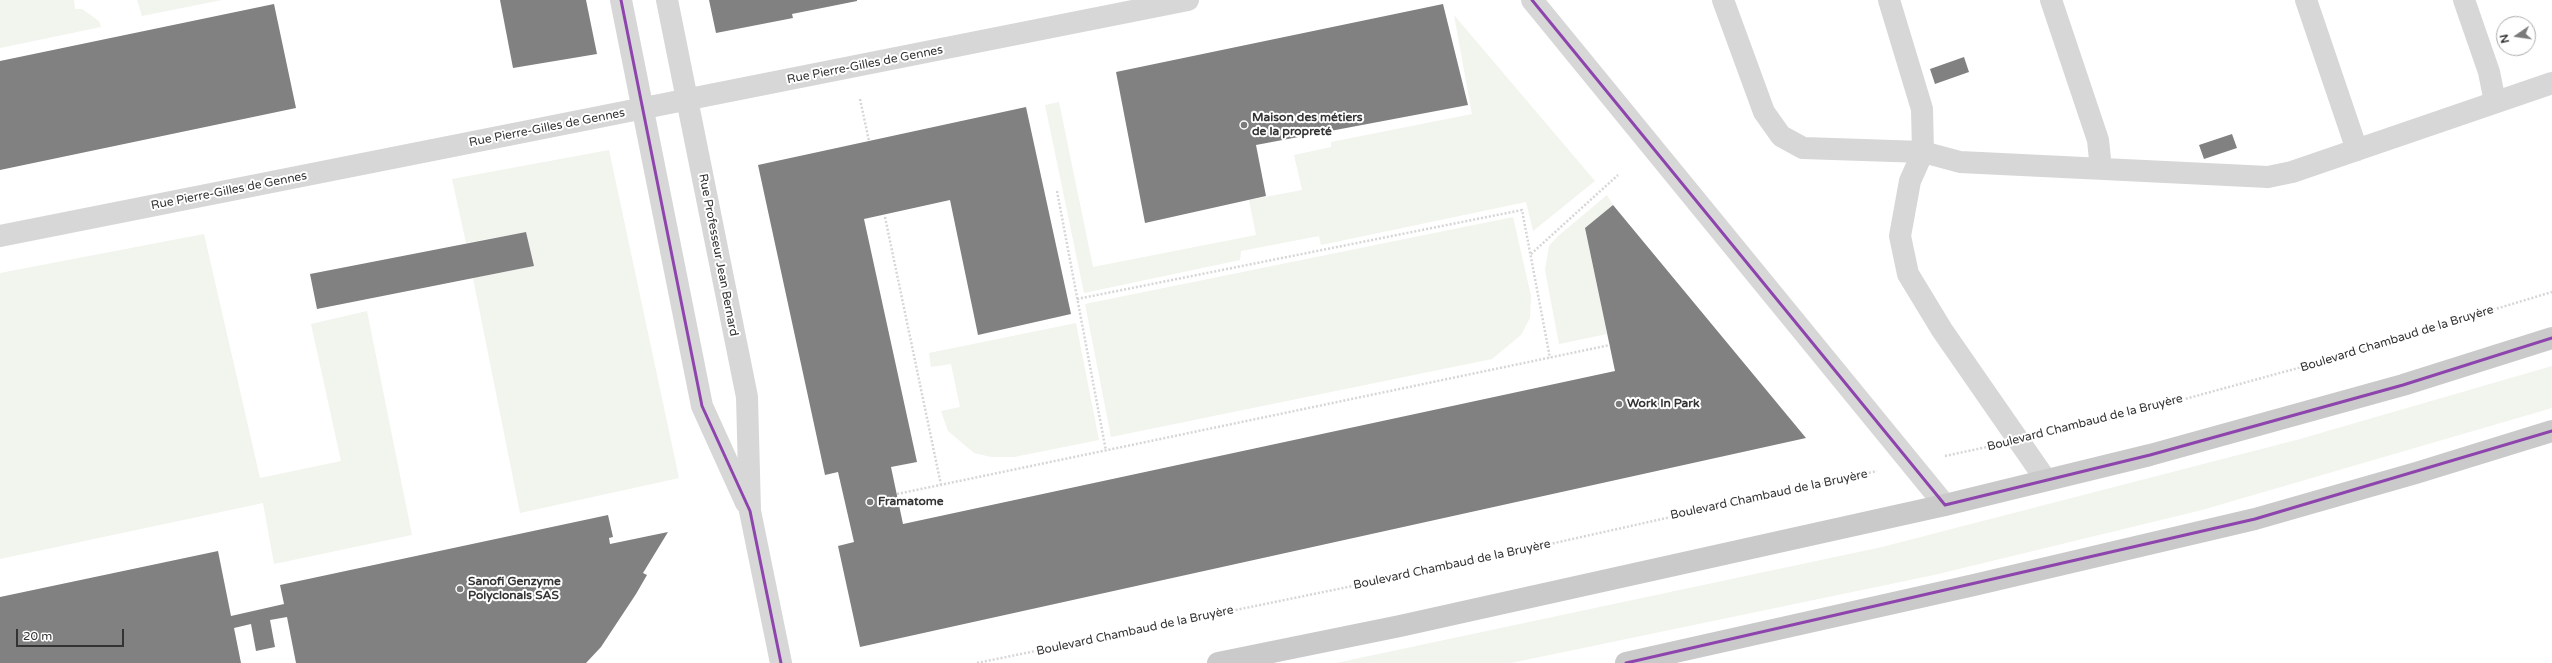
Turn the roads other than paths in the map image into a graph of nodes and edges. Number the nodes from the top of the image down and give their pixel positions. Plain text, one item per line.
1 (621, 0) edge
2 (668, 0) edge
3 (1188, 0) edge
4 (1532, 0) edge
5 (1723, 0) edge
6 (1888, 0) edge
7 (2051, 0) edge
8 (2306, 0) edge
9 (2464, 0) edge
10 (2552, 83) edge
11 (687, 100) junction
12 (2495, 102) junction
13 (643, 109) junction
14 (2357, 150) junction
15 (1923, 152) junction
16 (2101, 169) junction
17 (0, 236) edge
18 (2552, 338) edge
19 (2552, 431) edge
20 (2046, 480) junction
21 (1945, 505) junction
22 (750, 511) junction
23 (780, 663) edge
24 (1218, 663) edge
25 (1626, 663) edge

1 - 13 street, Rue Professeur Jean Bernard
2 - 11 street, Rue Professeur Jean Bernard
3 - 11 street, Rue Pierre-Gilles de Gennes
4 - 21 street
5 - 15 street
6 - 15 street
7 - 16 street
8 - 14 street
9 - 12 street
10 - 12 street
11 - 13 street, Rue Pierre-Gilles de Gennes
11 - 22 street, Rue Professeur Jean Bernard
12 - 14 street
13 - 17 street, Rue Pierre-Gilles de Gennes
13 - 22 street, Rue Professeur Jean Bernard
14 - 16 street
15 - 16 street
15 - 20 street
18 - 20 main road
19 - 25 main road
20 - 21 main road
21 - 24 main road
22 - 23 street, Rue Professeur Jean Bernard

